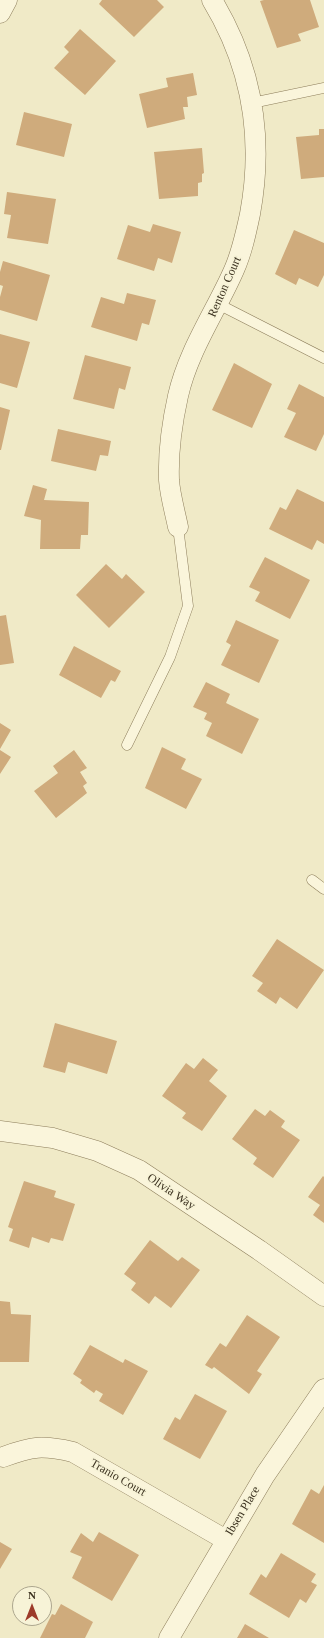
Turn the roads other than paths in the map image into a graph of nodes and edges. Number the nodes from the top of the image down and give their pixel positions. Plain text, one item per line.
1 (7, 0) edge
2 (212, 0) edge
3 (0, 13) edge
4 (324, 88) edge
5 (252, 103) junction
6 (218, 304) junction
7 (324, 358) edge
8 (178, 527) joint
9 (127, 745) dead end
10 (312, 880) dead end
11 (324, 888) edge
12 (0, 1131) edge
13 (324, 1296) edge
14 (324, 1389) edge
15 (3, 1457) dead end
16 (226, 1540) junction
17 (169, 1638) edge

1 - 3 street
2 - 5 street, Renton Court
4 - 5 lane
5 - 6 street, Renton Court
6 - 7 lane
6 - 8 street, Renton Court
8 - 9 lane
10 - 11 lane
12 - 13 street, Olivia Way
14 - 16 street, Ibsen Place
15 - 16 street, Tranio Court
16 - 17 street, Ibsen Place

